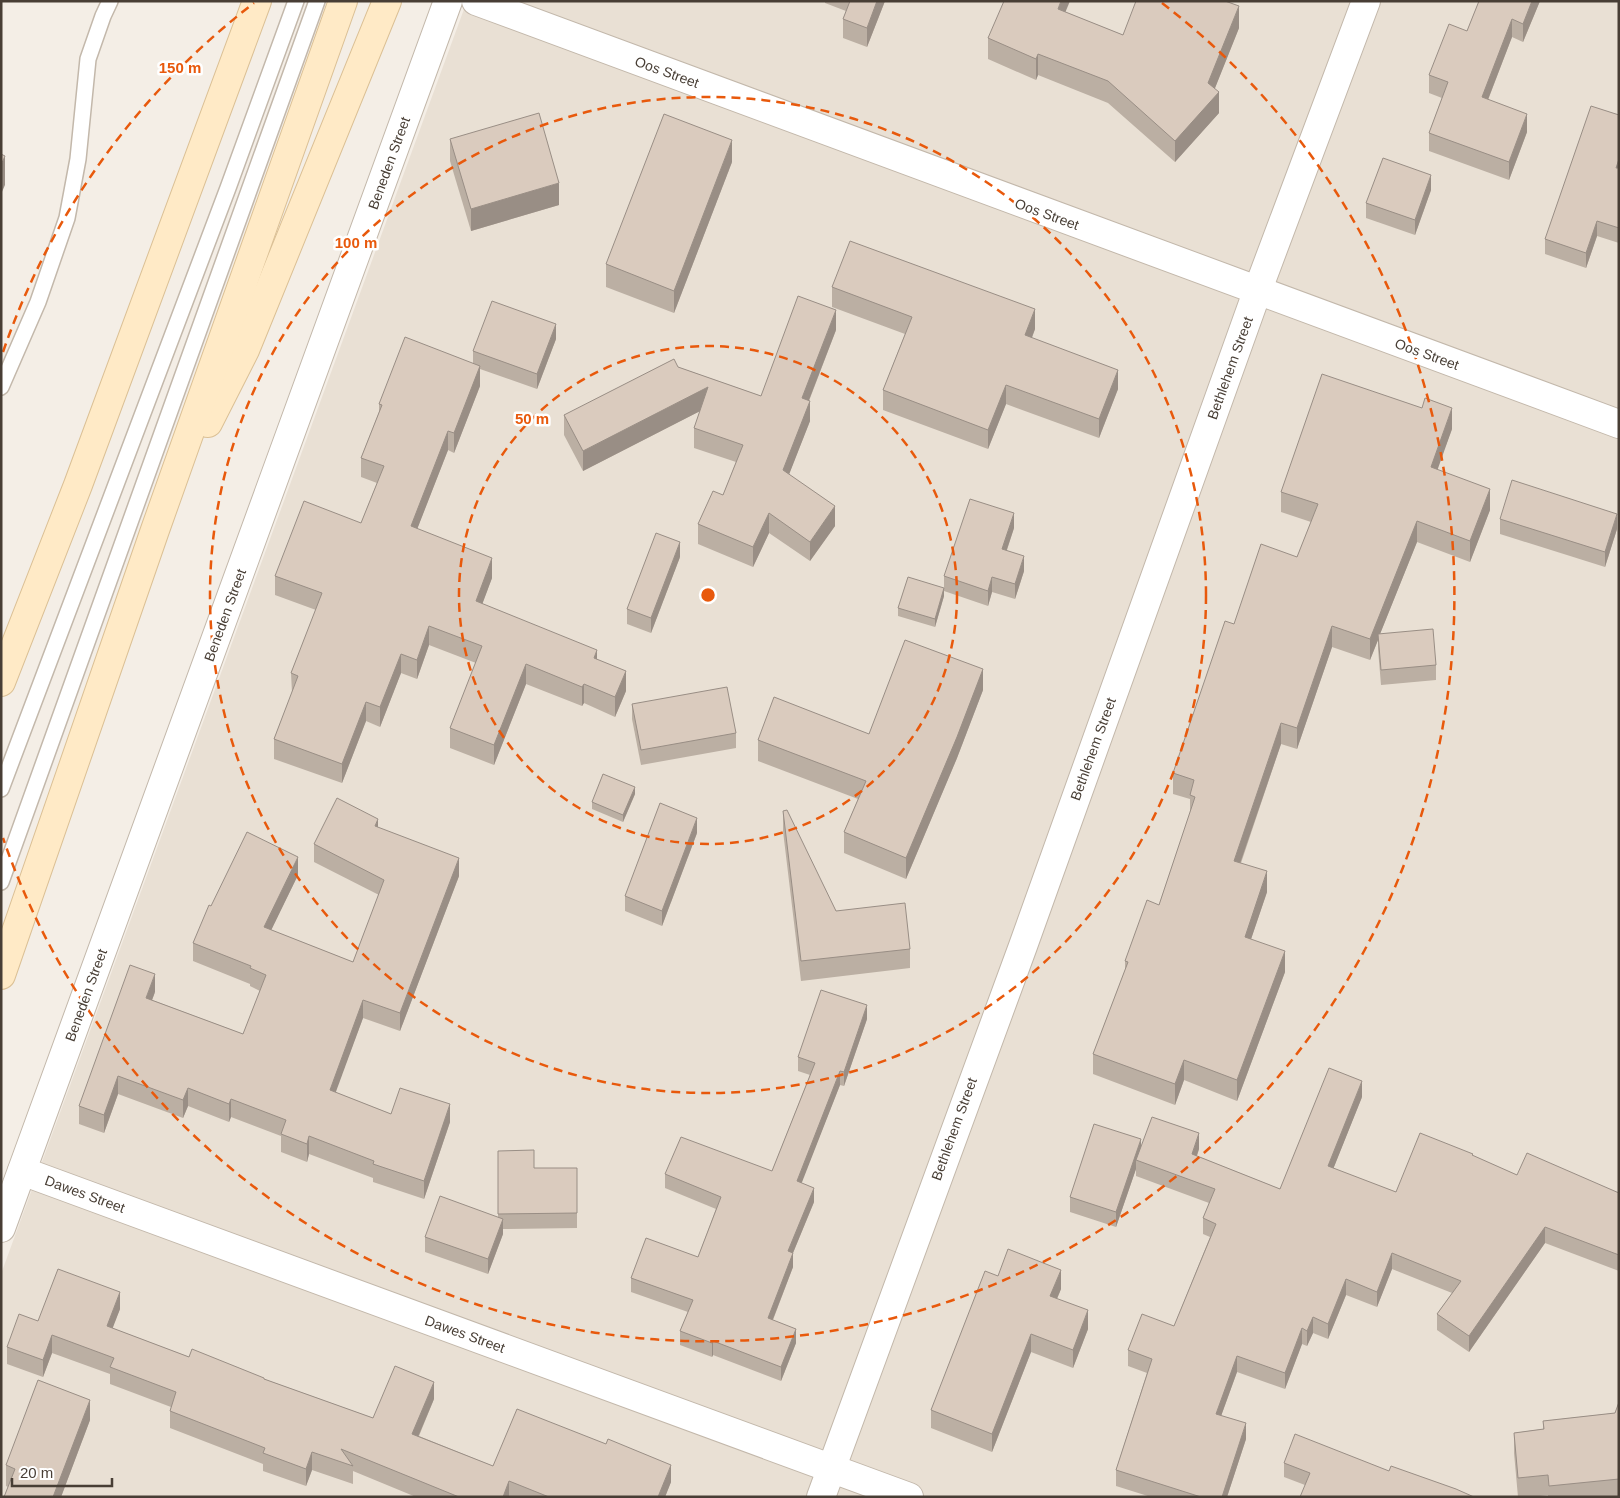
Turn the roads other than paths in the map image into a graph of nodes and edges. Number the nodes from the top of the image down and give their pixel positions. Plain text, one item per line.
1 (110, 1) edge
2 (257, 1) edge
3 (296, 1) edge
4 (317, 1) edge
5 (343, 1) edge
6 (387, 1) edge
7 (448, 1) edge
8 (476, 1) edge
9 (1366, 1) edge
10 (1257, 292) junction
11 (1, 387) edge
12 (1619, 424) edge
13 (155, 530) junction
14 (1, 682) edge
15 (1, 789) edge
16 (1, 882) edge
17 (1, 975) edge
18 (22, 1171) junction
19 (1, 1228) edge
20 (831, 1468) junction
21 (820, 1497) edge
22 (909, 1497) edge

1 - 11 lane
2 - 14 main road
3 - 15 lane
4 - 16 lane
5 - 13 main road
6 - 13 main road
7 - 18 street, Beneden Street
8 - 10 street, Oos Street
9 - 10 street, Bethlehem Street
10 - 12 street, Oos Street
10 - 20 street, Bethlehem Street
13 - 17 main road
18 - 19 street, Beneden Street
18 - 20 street, Dawes Street
20 - 21 street, Bethlehem Street
20 - 22 street, Dawes Street

